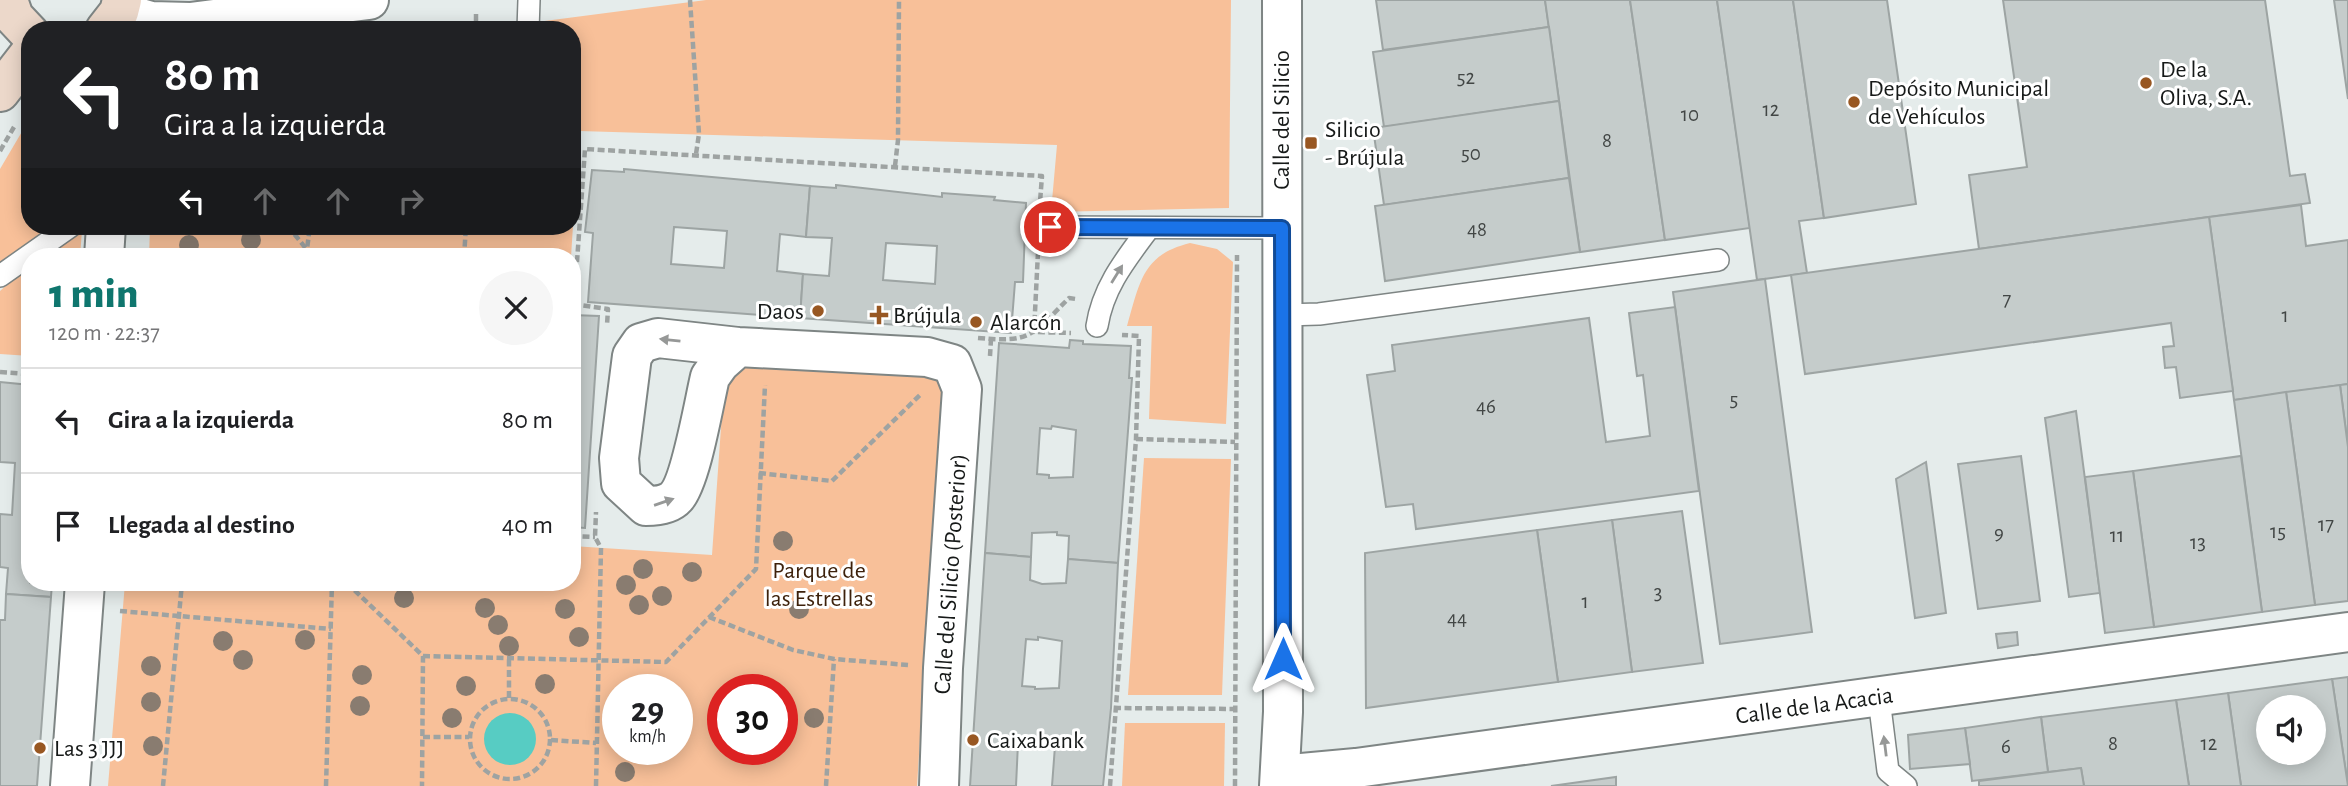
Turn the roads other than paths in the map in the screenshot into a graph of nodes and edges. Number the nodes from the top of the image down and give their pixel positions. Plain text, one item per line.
1 (369, 0) edge
2 (529, 0) edge
3 (1282, 0) edge
4 (237, 8) edge
5 (115, 14) edge
6 (528, 21) edge
7 (21, 65) edge
8 (0, 92) edge
9 (1043, 227) road end
10 (1149, 228) junction
11 (1282, 228) junction
12 (58, 235) edge
13 (40, 248) edge
14 (1718, 260) dead end
15 (21, 261) edge
16 (0, 276) edge
17 (1284, 315) junction
18 (1106, 330) road end
19 (753, 347) road end
20 (85, 597) edge
21 (2348, 632) edge
22 (1879, 699) junction
23 (1279, 780) edge
24 (70, 786) edge
25 (939, 786) edge
26 (1906, 786) edge

1 - 4 street
2 - 6 lane
3 - 11 street, Calle del Silicio
4 - 5 street
7 - 8 street
9 - 10 lane
10 - 11 lane
18 -> 10 lane
11 - 17 street, Calle del Silicio
12 - 13 lane
14 - 17 lane
15 - 16 lane
17 - 23 street, Calle del Silicio
19 - 25 street, Calle del Silicio (Posterior)
20 - 24 street
21 - 22 street, Calle de la Acacia
22 - 23 street, Calle de la Acacia
26 -> 22 lane

